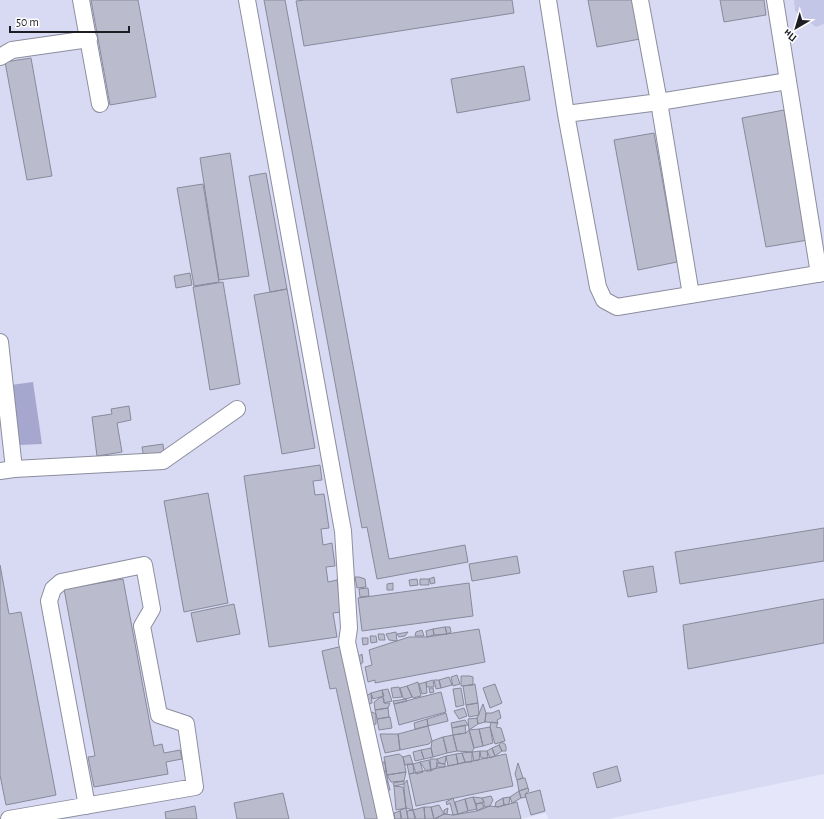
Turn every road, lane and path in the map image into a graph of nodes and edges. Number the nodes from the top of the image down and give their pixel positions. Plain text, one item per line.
1 (82, 0) edge
2 (247, 0) edge
3 (548, 0) edge
4 (640, 0) edge
5 (775, 0) edge
6 (89, 39) junction
7 (0, 57) edge
8 (788, 81) junction
9 (659, 102) junction
10 (100, 104) dead end
11 (566, 114) junction
12 (822, 274) edge
13 (691, 295) junction
14 (0, 342) edge
15 (237, 409) dead end
16 (7, 470) edge
17 (87, 806) junction
18 (18, 818) edge
19 (386, 819) edge

1 - 6 street
2 - 19 street
3 - 11 street
4 - 9 street
5 - 8 street
6 - 7 street
6 - 10 street
8 - 9 street
8 - 12 street
9 - 11 street
9 - 13 street
11 - 13 street
12 - 13 street
14 - 16 street
15 - 16 street
17 - 17 street
17 - 18 street

